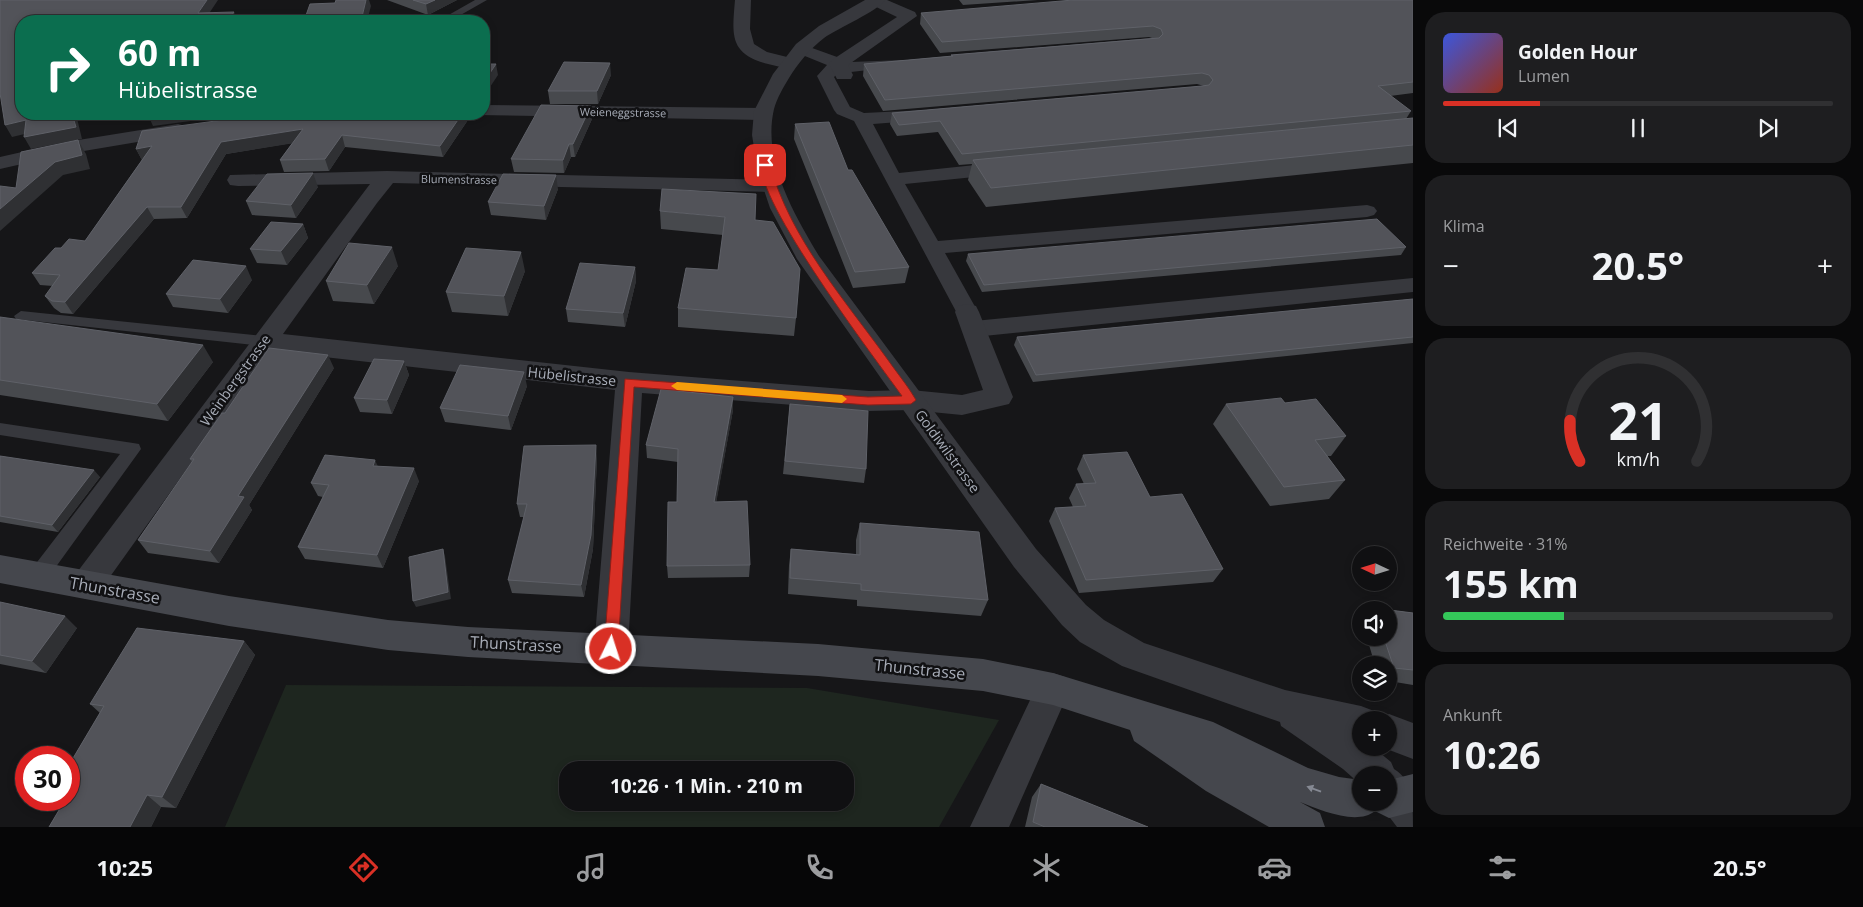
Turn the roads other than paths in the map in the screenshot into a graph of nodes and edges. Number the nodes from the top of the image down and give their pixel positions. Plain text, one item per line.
1 (482, 0) edge
2 (743, 0) edge
3 (877, 0) edge
4 (454, 15) edge
5 (795, 56) junction
6 (910, 62) edge
7 (841, 70) junction
8 (490, 111) edge
9 (942, 113) edge
10 (763, 114) junction
11 (861, 118) junction
12 (198, 127) edge
13 (0, 163) edge
14 (1019, 166) edge
15 (387, 177) junction
16 (893, 179) junction
17 (238, 180) dead end
18 (771, 186) junction
19 (1367, 211) dead end
20 (932, 248) junction
21 (1413, 285) edge
22 (21, 316) dead end
23 (970, 321) junction
24 (264, 341) junction
25 (629, 382) junction
26 (911, 400) junction
27 (0, 429) edge
28 (0, 569) edge
29 (38, 576) junction
30 (86, 585) junction
31 (611, 649) junction
32 (1052, 689) junction
33 (1284, 707) junction
34 (1121, 711) junction
35 (1352, 721) edge
36 (1397, 735) edge
37 (1413, 741) edge
38 (1401, 796) edge
39 (1352, 797) edge
40 (989, 827) edge
41 (1306, 827) edge

1 - 4 lane
2 - 5 street
3 - 5 street, Goldiwilstrasse
3 - 7 street
5 - 7 street
5 - 10 street, Goldiwilstrasse
6 - 7 street
7 - 11 street
8 - 10 street, Weieneggstrasse
9 - 11 street
10 - 18 street, Goldiwilstrasse
11 - 16 street
12 - 13 street
14 - 16 street
15 - 17 street, Blumenstrasse
15 - 18 street, Blumenstrasse
15 - 24 street, Weinbergstrasse
16 - 20 street
18 - 26 street, Goldiwilstrasse
19 - 20 street
20 - 23 street
21 - 23 street
22 - 24 lane
23 - 26 street, Hübelistrasse
24 - 25 street, Hübelistrasse
24 - 30 street, Weinbergstrasse
25 - 26 street, Hübelistrasse
25 - 31 street
26 - 33 street, Goldiwilstrasse
27 - 29 lane
28 - 29 main road, Thunstrasse
29 - 30 main road, Thunstrasse
30 - 31 main road, Thunstrasse
31 - 32 main road, Thunstrasse
32 - 34 main road, Thunstrasse
32 - 40 street
33 - 35 street, Goldiwilstrasse
33 - 38 street, Goldiwilstrasse
39 -> 34 main road, Thunstrasse
34 - 41 main road, Thunstrasse
36 - 37 street

